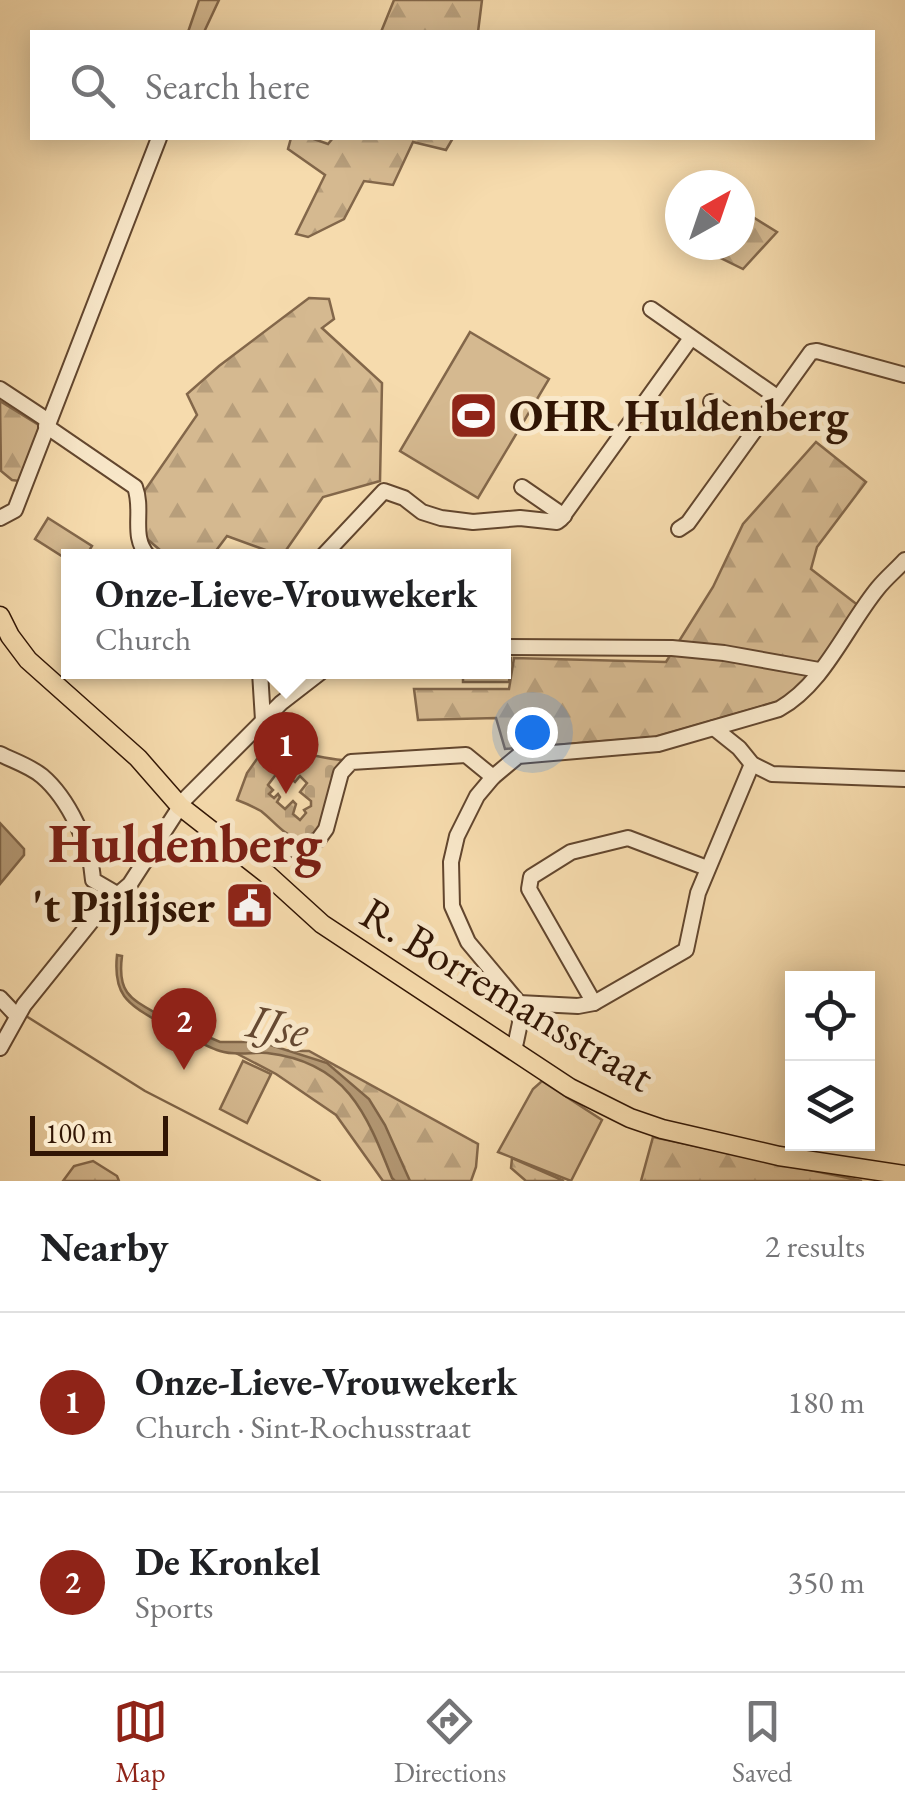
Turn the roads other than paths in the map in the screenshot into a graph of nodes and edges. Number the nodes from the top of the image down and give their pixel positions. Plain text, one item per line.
1 (159, 140) edge
2 (650, 310) dead end
3 (690, 338) junction
4 (905, 375) edge
5 (0, 389) edge
6 (778, 397) junction
7 (711, 402) dead end
8 (46, 423) junction
9 (753, 432) junction
10 (522, 486) dead end
11 (563, 517) junction
12 (0, 518) edge
13 (679, 528) dead end
14 (144, 549) edge
15 (330, 549) edge
16 (905, 560) edge
17 (0, 616) edge
18 (511, 647) edge
19 (819, 670) junction
20 (261, 679) edge
21 (311, 679) edge
22 (264, 720) junction
23 (714, 728) junction
24 (0, 754) edge
25 (752, 764) junction
26 (494, 776) junction
27 (905, 779) edge
28 (180, 806) junction
29 (246, 856) junction
30 (707, 868) junction
31 (117, 894) junction
32 (0, 998) edge
33 (594, 1002) junction
34 (519, 1003) junction
35 (19, 1013) junction
36 (507, 1046) junction
37 (0, 1048) edge
38 (905, 1175) edge

1 - 8 street
2 - 3 street
3 - 6 street
3 - 11 street
4 - 6 street
5 - 8 street
6 - 9 street
7 - 9 street
8 - 12 street
8 - 14 street
9 - 13 street
10 - 11 street
11 - 15 street
16 - 19 street
17 - 28 main road, R. Borremansstraat
18 - 19 street
19 - 23 street
20 - 22 street
21 - 22 street
22 - 28 street
23 - 25 street
23 - 26 street
24 - 31 street
25 - 27 street
25 - 30 street
26 - 29 street
26 - 34 street
28 - 29 main road, R. Borremansstraat
28 - 31 street
29 - 36 main road, R. Borremansstraat
30 - 33 street
30 - 33 street
31 - 35 street
32 - 35 street
33 - 34 street
34 - 36 street
35 - 37 street
36 - 38 main road, R. Borremansstraat

